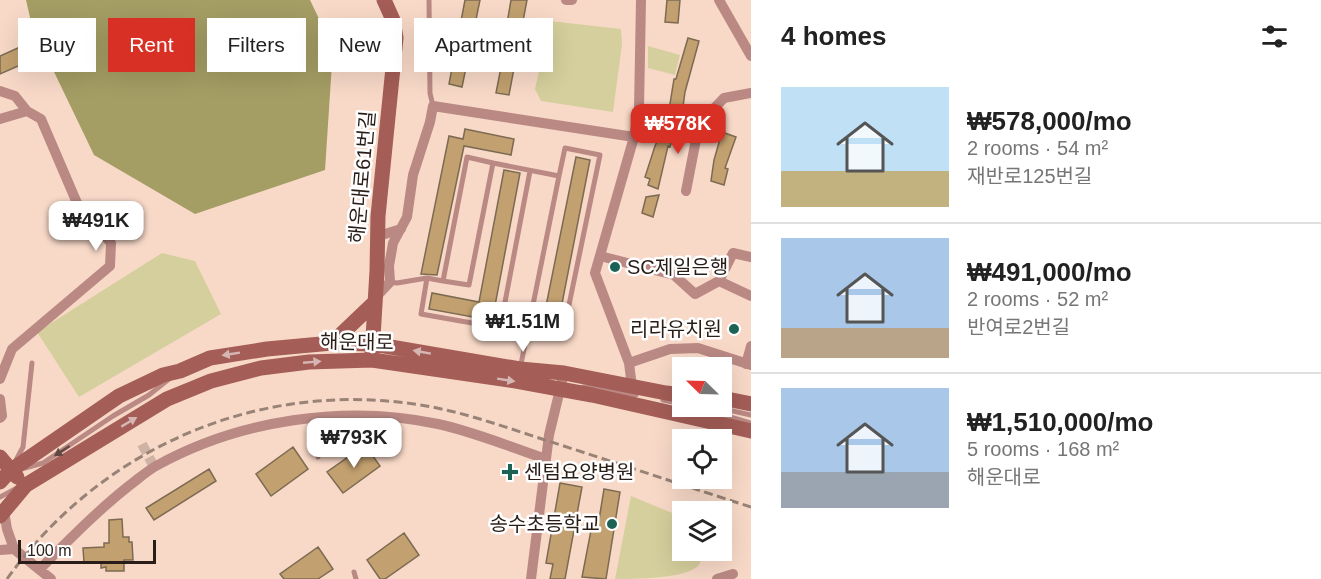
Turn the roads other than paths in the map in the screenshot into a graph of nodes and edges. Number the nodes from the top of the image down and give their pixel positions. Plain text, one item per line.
1 (384, 0) edge
2 (429, 0) edge
3 (566, 0) edge
4 (572, 0) edge
5 (641, 0) edge
6 (719, 0) edge
7 (750, 52) edge
8 (0, 91) edge
9 (751, 93) edge
10 (433, 106) junction
11 (639, 108) junction
12 (27, 111) junction
13 (0, 119) edge
14 (699, 124) junction
15 (634, 137) junction
16 (493, 163) junction
17 (530, 171) junction
18 (559, 176) junction
19 (686, 191) dead end
20 (401, 230) junction
21 (381, 233) junction
22 (393, 243) junction
23 (600, 256) junction
24 (751, 257) edge
25 (427, 278) junction
26 (443, 281) junction
27 (719, 281) junction
28 (390, 282) junction
29 (751, 296) edge
30 (374, 301) junction
31 (501, 323) junction
32 (530, 326) junction
33 (332, 343) junction
34 (373, 344) junction
35 (751, 346) edge
36 (372, 360) junction
37 (32, 363) dead end
38 (629, 363) junction
39 (748, 365) edge
40 (520, 369) junction
41 (0, 379) edge
42 (562, 381) junction
43 (632, 387) junction
44 (645, 396) dead end
45 (661, 396) junction
46 (672, 397) edge
47 (0, 399) edge
48 (672, 400) edge
49 (732, 400) edge
50 (751, 404) edge
51 (732, 416) edge
52 (725, 417) edge
53 (0, 418) edge
54 (313, 418) junction
55 (751, 426) edge
56 (0, 457) edge
57 (318, 457) dead end
58 (546, 459) junction
59 (5, 477) edge
60 (26, 485) junction
61 (1, 508) edge
62 (14, 549) junction
63 (0, 550) edge
64 (40, 569) junction
65 (354, 572) dead end
66 (733, 574) dead end
67 (51, 579) edge
68 (356, 579) edge
69 (531, 579) edge
70 (717, 579) edge

1 - 21 main road, 해운대로61번길
2 - 10 lane
3 - 4 street
5 - 11 street
6 - 7 street
8 - 12 street
9 - 14 street
10 - 15 street
10 - 20 street
11 - 14 street
11 - 15 street
12 - 13 street
12 - 41 street
14 - 19 street
15 - 23 street
16 - 17 lane
16 - 26 lane
16 - 26 lane
17 - 18 lane
17 - 31 lane
18 - 32 lane
18 - 32 lane
20 - 21 street
20 - 22 street
21 - 22 street
21 - 30 main road, 해운대로61번길
22 - 28 street
23 - 27 street
23 - 38 street
24 - 27 street
25 - 26 lane
25 - 28 lane
25 - 31 lane
27 - 29 street
28 - 30 street
30 - 33 main road
30 - 34 main road, 해운대로61번길
31 - 32 lane
32 - 40 lane
33 - 34 main road, 해운대로
33 -> 59 main road, 해운대로
34 - 36 main road, 해운대로61번길
40 -> 34 main road, 해운대로
35 - 39 street
36 -> 42 main road, 해운대로
60 -> 36 main road, 해운대로
37 - 59 lane
38 - 39 street
38 - 43 street
40 - 42 main road, 해운대로
42 - 43 main road, 해운대로
42 - 44 lane
42 - 55 main road, 해운대로
42 - 58 street
43 - 45 main road, 해운대로
45 - 46 main road, 해운대로
45 - 48 lane
47 - 53 street
49 - 50 main road
51 - 55 lane
52 - 55 lane
54 - 57 lane
54 - 58 street
54 - 64 street
56 - 59 main road
58 - 69 street
59 - 60 main road
60 - 61 main road, 해운대로
61 - 62 street
62 - 63 street
62 - 64 street
64 - 67 street
65 - 68 lane
66 - 70 street

